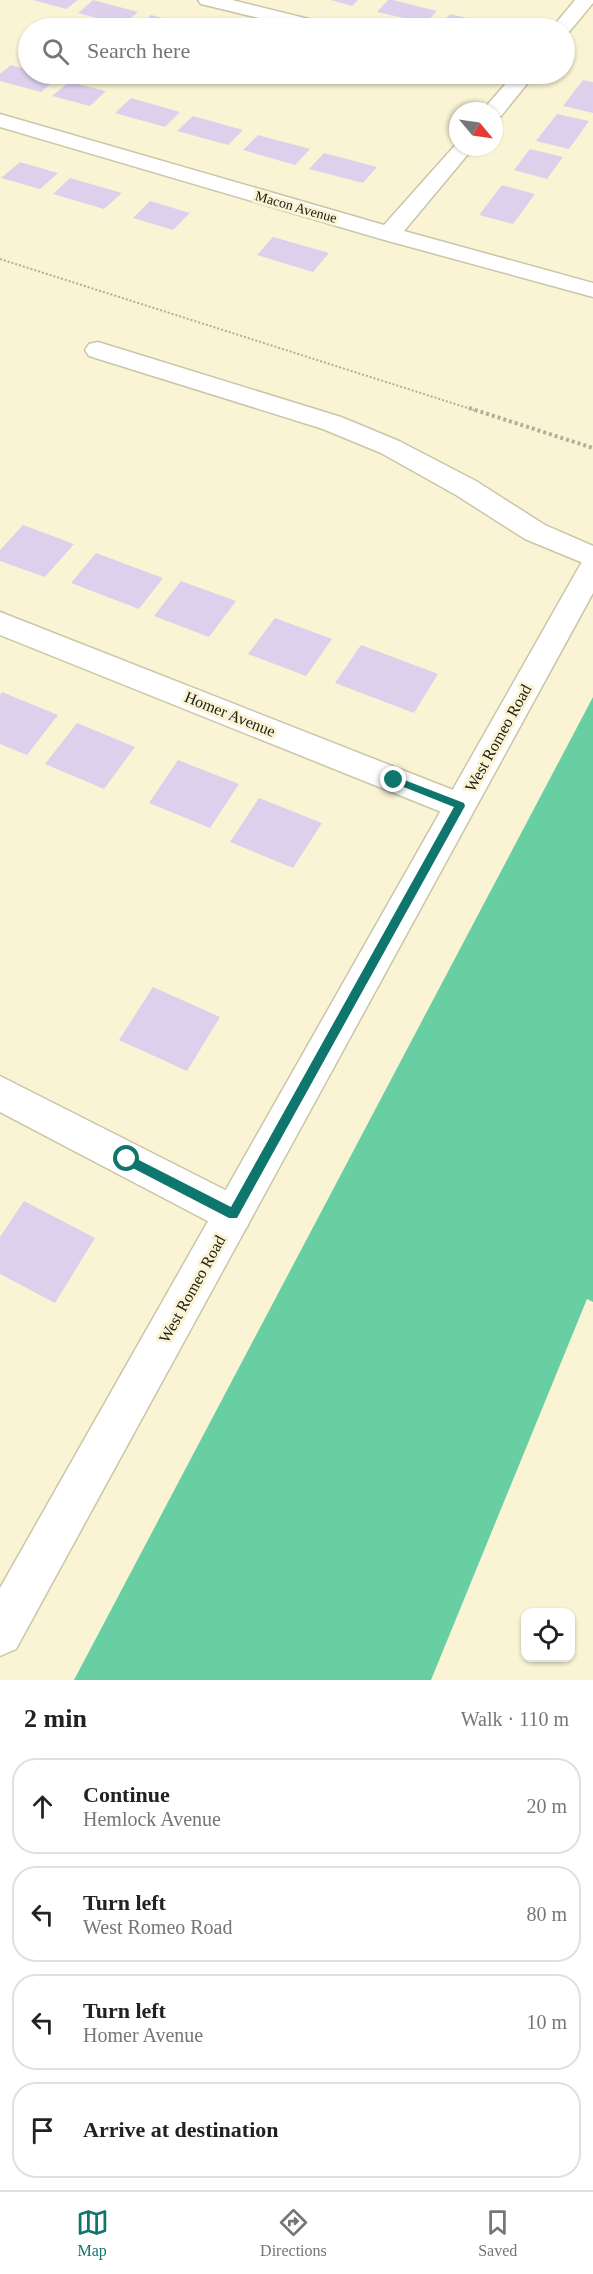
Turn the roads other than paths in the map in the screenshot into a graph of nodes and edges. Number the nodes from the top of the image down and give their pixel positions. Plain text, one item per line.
1 (208, 0) edge
2 (585, 0) edge
3 (281, 18) edge
4 (570, 18) edge
5 (510, 84) edge
6 (499, 102) edge
7 (0, 120) edge
8 (455, 156) edge
9 (388, 234) junction
10 (593, 290) edge
11 (98, 350) dead end
12 (593, 557) edge
13 (593, 567) edge
14 (0, 622) edge
15 (460, 806) junction
16 (0, 1093) edge
17 (233, 1214) junction
18 (0, 1633) edge

1 - 3 street
2 - 4 street
5 - 6 street
7 - 9 street, Macon Avenue
8 - 9 street
9 - 10 street, Macon Avenue
11 - 12 street
13 - 15 street, West Romeo Road
14 - 15 street, Homer Avenue
15 - 17 street, West Romeo Road
16 - 17 street
17 - 18 street, West Romeo Road

